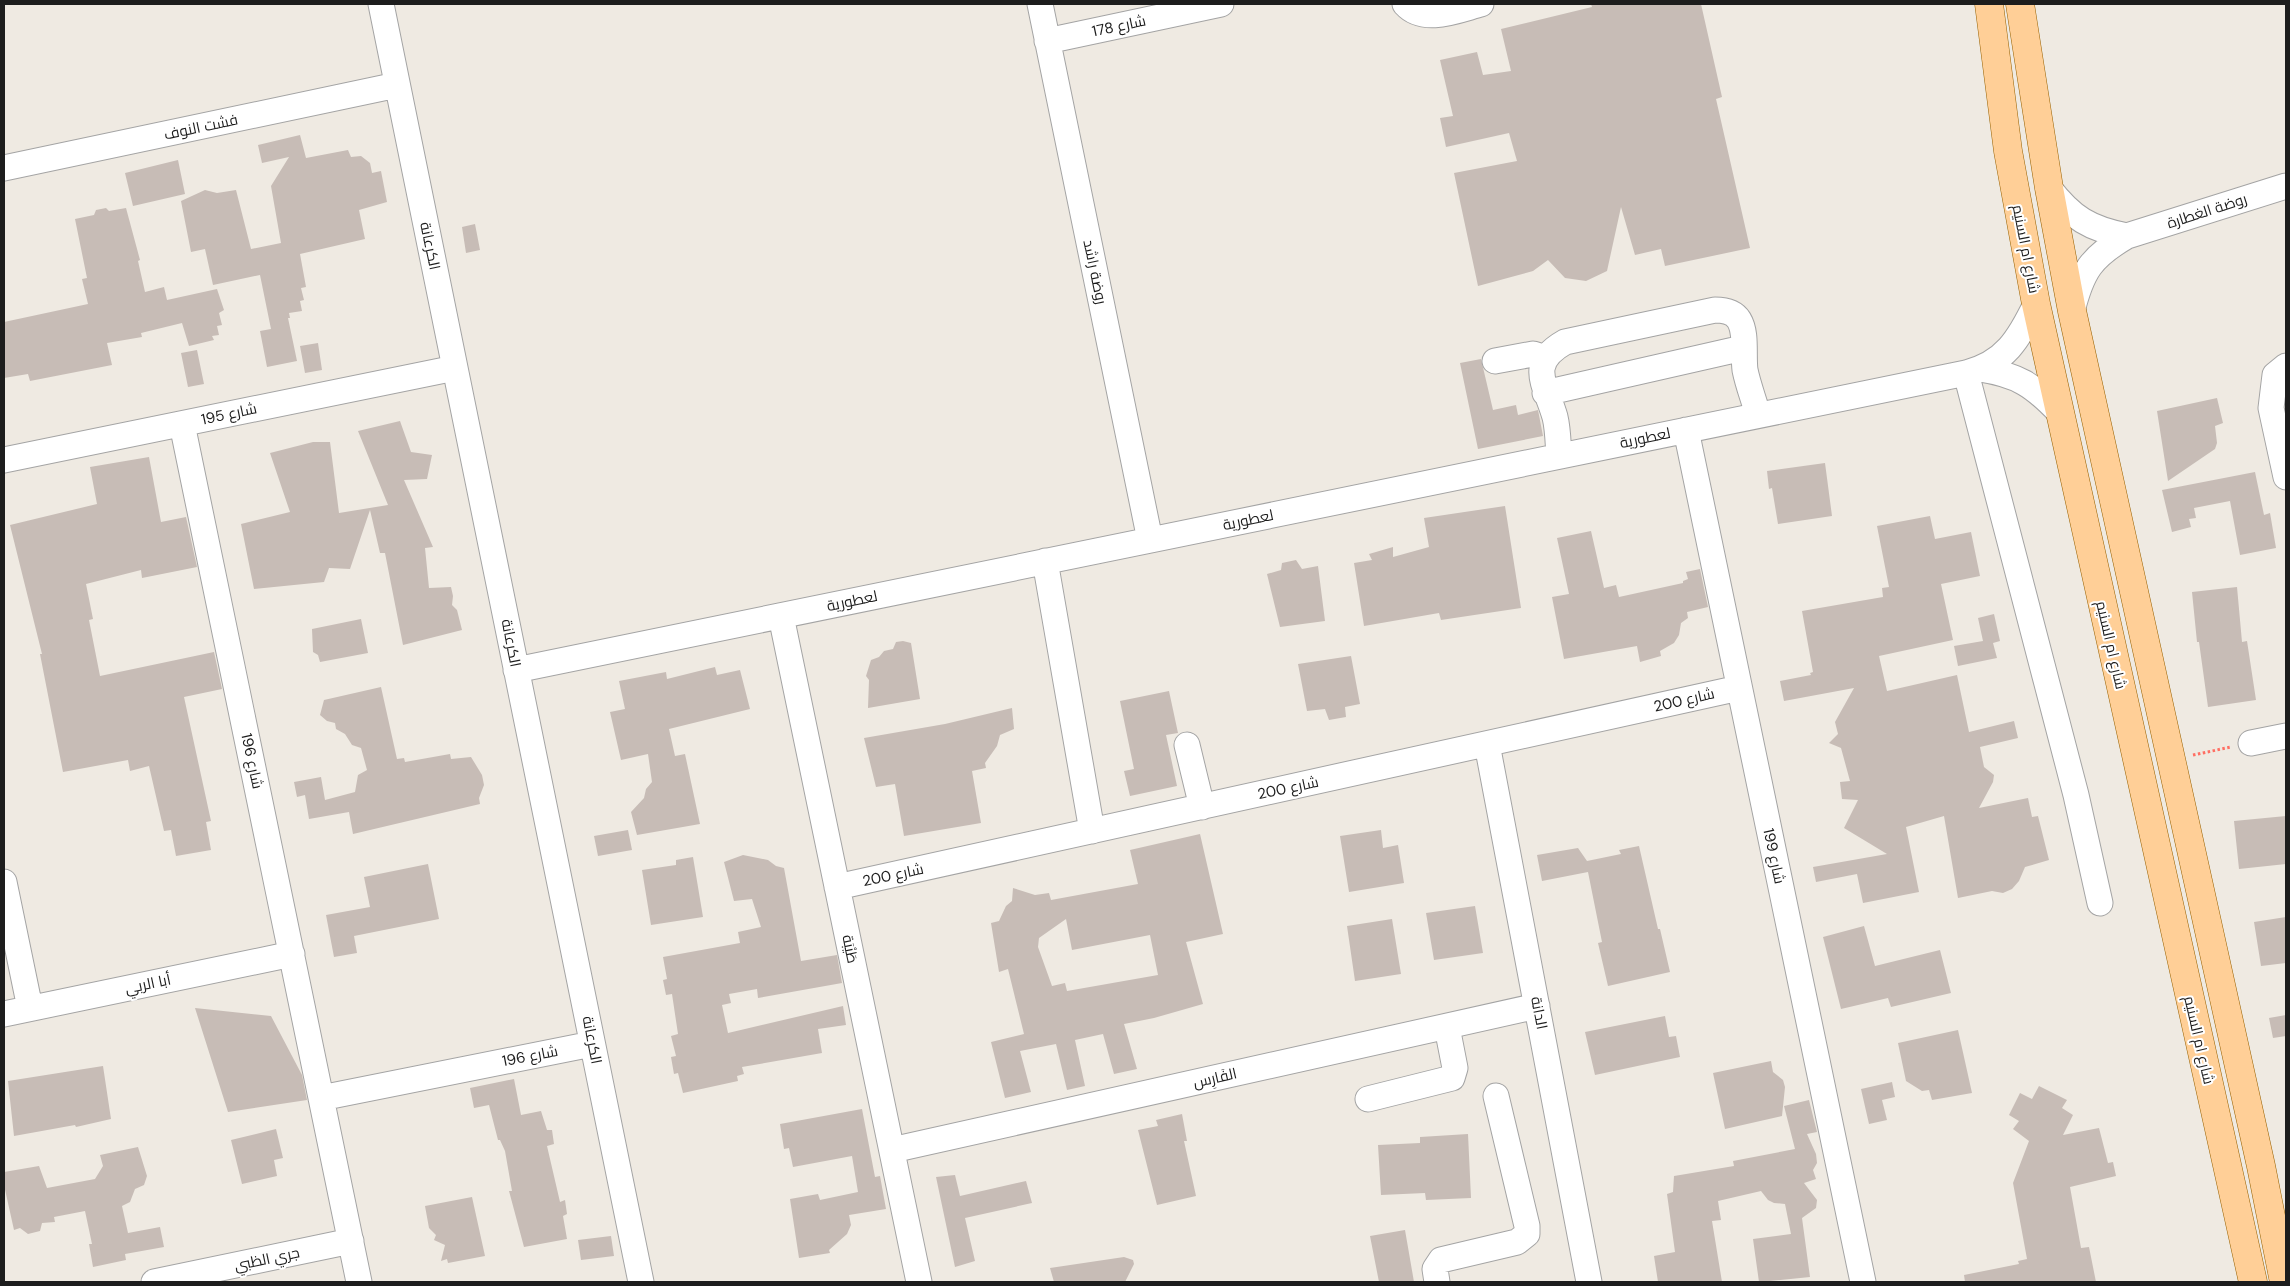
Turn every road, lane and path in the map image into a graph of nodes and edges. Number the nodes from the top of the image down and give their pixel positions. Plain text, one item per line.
1 (381, 4) edge
2 (1040, 4) edge
3 (1221, 4) edge
4 (1405, 4) edge
5 (1481, 4) edge
6 (1989, 4) edge
7 (2020, 4) edge
8 (1047, 41) junction
9 (398, 85) junction
10 (4, 168) edge
11 (2286, 186) edge
12 (2049, 188) junction
13 (2127, 236) junction
14 (2036, 304) junction
15 (2072, 311) junction
16 (1743, 348) junction
17 (1546, 358) junction
18 (1495, 361) dead end
19 (2286, 366) edge
20 (455, 368) junction
21 (1973, 371) junction
22 (1545, 393) junction
23 (2059, 412) junction
24 (1758, 415) junction
25 (182, 424) junction
26 (1686, 430) junction
27 (1559, 456) junction
28 (4, 460) edge
29 (2286, 477) edge
30 (1150, 540) junction
31 (1045, 562) junction
32 (781, 616) junction
33 (516, 670) junction
34 (1740, 688) junction
35 (2286, 736) edge
36 (2251, 743) joint
37 (1487, 744) junction
38 (1187, 745) dead end
39 (2170, 760) junction
40 (1202, 807) junction
41 (1092, 831) junction
42 (4, 882) edge
43 (837, 887) junction
44 (2100, 903) dead end
45 (292, 954) junction
46 (1537, 1006) junction
47 (30, 1008) junction
48 (4, 1014) edge
49 (1447, 1027) junction
50 (592, 1044) junction
51 (1496, 1096) dead end
52 (322, 1098) junction
53 (1368, 1099) dead end
54 (892, 1150) junction
55 (351, 1242) junction
56 (914, 1281) edge
57 (154, 1282) edge
58 (359, 1282) edge
59 (641, 1282) edge
60 (1437, 1282) edge
61 (1590, 1282) edge
62 (1863, 1282) edge
63 (2253, 1282) edge
64 (2284, 1282) edge

1 - 9 street, الكرعانة
2 - 8 street, روضة راشد
3 - 8 street, شارع 178
4 - 5 street
6 - 14 main road, شارع ام السنيم
7 - 12 main road
8 - 30 street, روضة راشد
9 - 10 street, فشت النوف
9 - 20 street, الكرعانة
11 - 13 street, روضة الغطارة
12 - 13 street, روضة الغطارة
12 - 15 main road
13 - 15 street, روضة الغطارة
14 - 21 street, لعطورية
14 - 23 main road, شارع ام السنيم
15 - 39 main road
16 - 17 street
16 - 22 street
16 - 24 street
17 - 18 street
17 - 22 street
19 - 29 street
20 - 25 street, شارع 195
20 - 33 street, الكرعانة
21 - 23 street, لعطورية
21 - 24 street, لعطورية
21 - 44 street
22 - 27 street
23 - 63 main road, شارع ام السنيم
24 - 26 street, لعطورية
25 - 28 street, شارع 195
25 - 45 street, شارع 196
26 - 27 street, لعطورية
26 - 34 street, شارع 199
27 - 30 street, لعطورية
30 - 31 street, لعطورية
31 - 32 street, لعطورية
31 - 41 street
32 - 33 street, لعطورية
32 - 43 street, طَيْبَة
33 - 50 street, الكرعانة
34 - 37 street, شارع 200
34 - 62 street, شارع 199
35 - 36 street
36 - 39 path
37 - 40 street, شارع 200
37 - 46 street, الدانة
38 - 40 street
39 - 64 main road
40 - 41 street, شارع 200
41 - 43 street, شارع 200
42 - 47 street
43 - 54 street, طَيْبَة
45 - 47 street, أبا الربي
45 - 52 street, شارع 196
46 - 49 street, الفَارِس
46 - 61 street, الدانة
47 - 48 street, أبا الربي
49 - 53 street
49 - 54 street, الفَارِس
50 - 52 street, شارع 196
50 - 59 street, الكرعانة
51 - 60 street
52 - 55 street, شارع 196
54 - 56 street, طَيْبَة
55 - 57 street, جري الظبي
55 - 58 street, شارع 196

